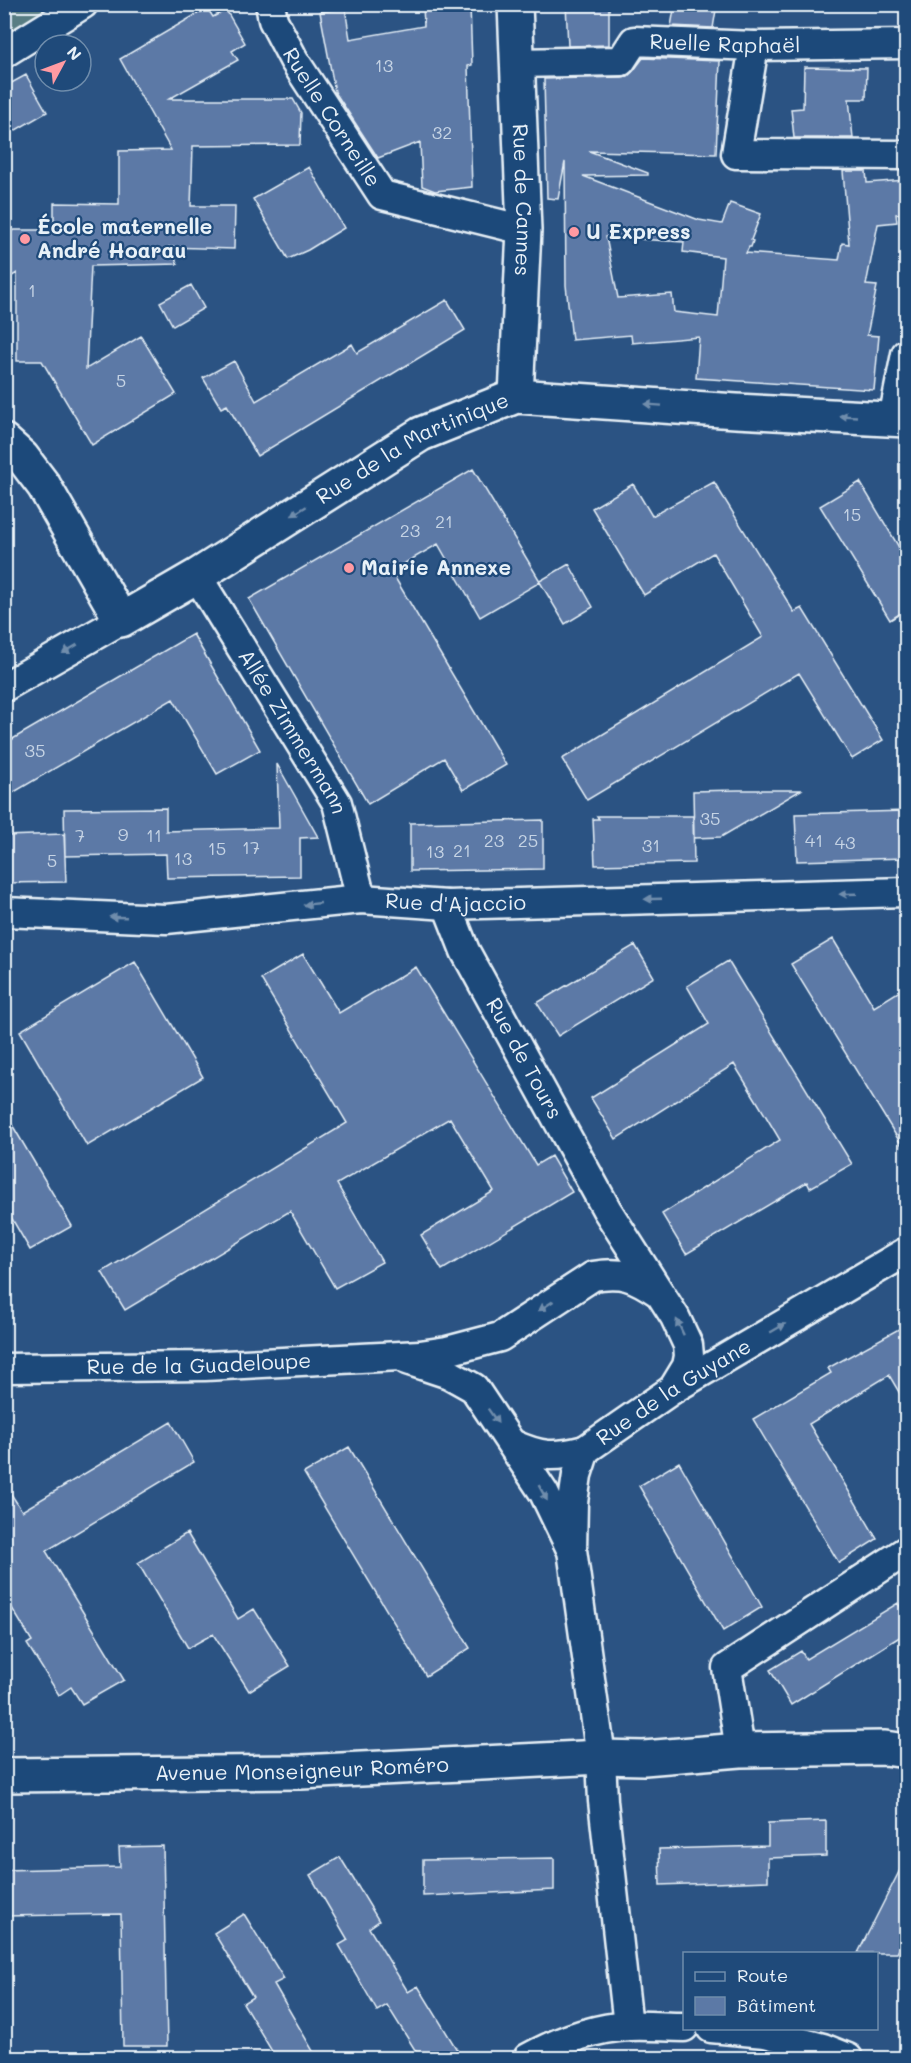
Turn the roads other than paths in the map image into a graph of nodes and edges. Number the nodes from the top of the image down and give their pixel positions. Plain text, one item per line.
1 (83, 4) edge
2 (270, 4) edge
3 (515, 4) edge
4 (906, 44) edge
5 (754, 46) junction
6 (4, 53) edge
7 (517, 63) junction
8 (906, 155) edge
9 (524, 230) junction
10 (906, 354) edge
11 (516, 396) junction
12 (900, 419) edge
13 (4, 441) edge
14 (197, 576) junction
15 (121, 620) junction
16 (4, 687) edge
17 (906, 892) edge
18 (361, 899) junction
19 (447, 905) junction
20 (4, 912) edge
21 (607, 1210) junction
22 (906, 1252) edge
23 (593, 1276) junction
24 (658, 1292) junction
25 (500, 1337) junction
26 (393, 1356) junction
27 (4, 1368) edge
28 (474, 1388) junction
29 (673, 1389) junction
30 (513, 1444) junction
31 (585, 1450) junction
32 (572, 1550) junction
33 (906, 1551) edge
34 (740, 1750) junction
35 (901, 1756) edge
36 (601, 1757) junction
37 (4, 1775) edge
38 (628, 2026) junction
39 (683, 2027) edge
40 (733, 2030) edge
41 (528, 2058) edge
42 (848, 2058) edge

1 - 6 street
2 - 9 street, Ruelle Corneille
3 - 7 street, Rue de Cannes
4 - 5 street, Ruelle Raphaël
5 - 7 street, Ruelle Raphaël
5 - 8 street
7 - 9 street, Rue de Cannes
9 - 11 street, Rue de Cannes
10 - 12 street
12 -> 11 street, Rue de la Martinique
11 -> 14 street, Rue de la Martinique
13 - 15 street
14 - 15 street, Rue de la Martinique
14 - 18 street, Allée Zimmermann
15 -> 16 street, Rue de la Martinique
17 -> 19 street, Rue d'Ajaccio
18 - 19 street, Rue d'Ajaccio
18 -> 20 street, Rue d'Ajaccio
19 - 21 street, Rue de Tours
21 - 23 street, Rue de Tours
21 - 24 street, Rue de Tours
29 -> 22 street, Rue de la Guyane
23 - 24 street
23 -> 25 street, Rue de la Guadeloupe
29 -> 24 street, Rue de Tours
25 - 26 street, Rue de la Guadeloupe
25 - 28 street
26 - 27 street, Rue de la Guadeloupe
26 - 28 street, Rue de la Guadeloupe
28 -> 30 street, Rue de la Guadeloupe
29 - 31 street, Rue de la Guyane
30 - 31 street
30 -> 32 street, Rue de la Guadeloupe
31 - 32 street, Rue de la Guyane
32 - 36 street, Rue de la Guyane
33 - 34 street
34 - 35 street, Avenue Monseigneur Roméro
34 - 36 street, Avenue Monseigneur Roméro
36 - 37 street, Avenue Monseigneur Roméro
36 - 38 street
38 - 39 street
38 - 41 street
40 - 42 street

